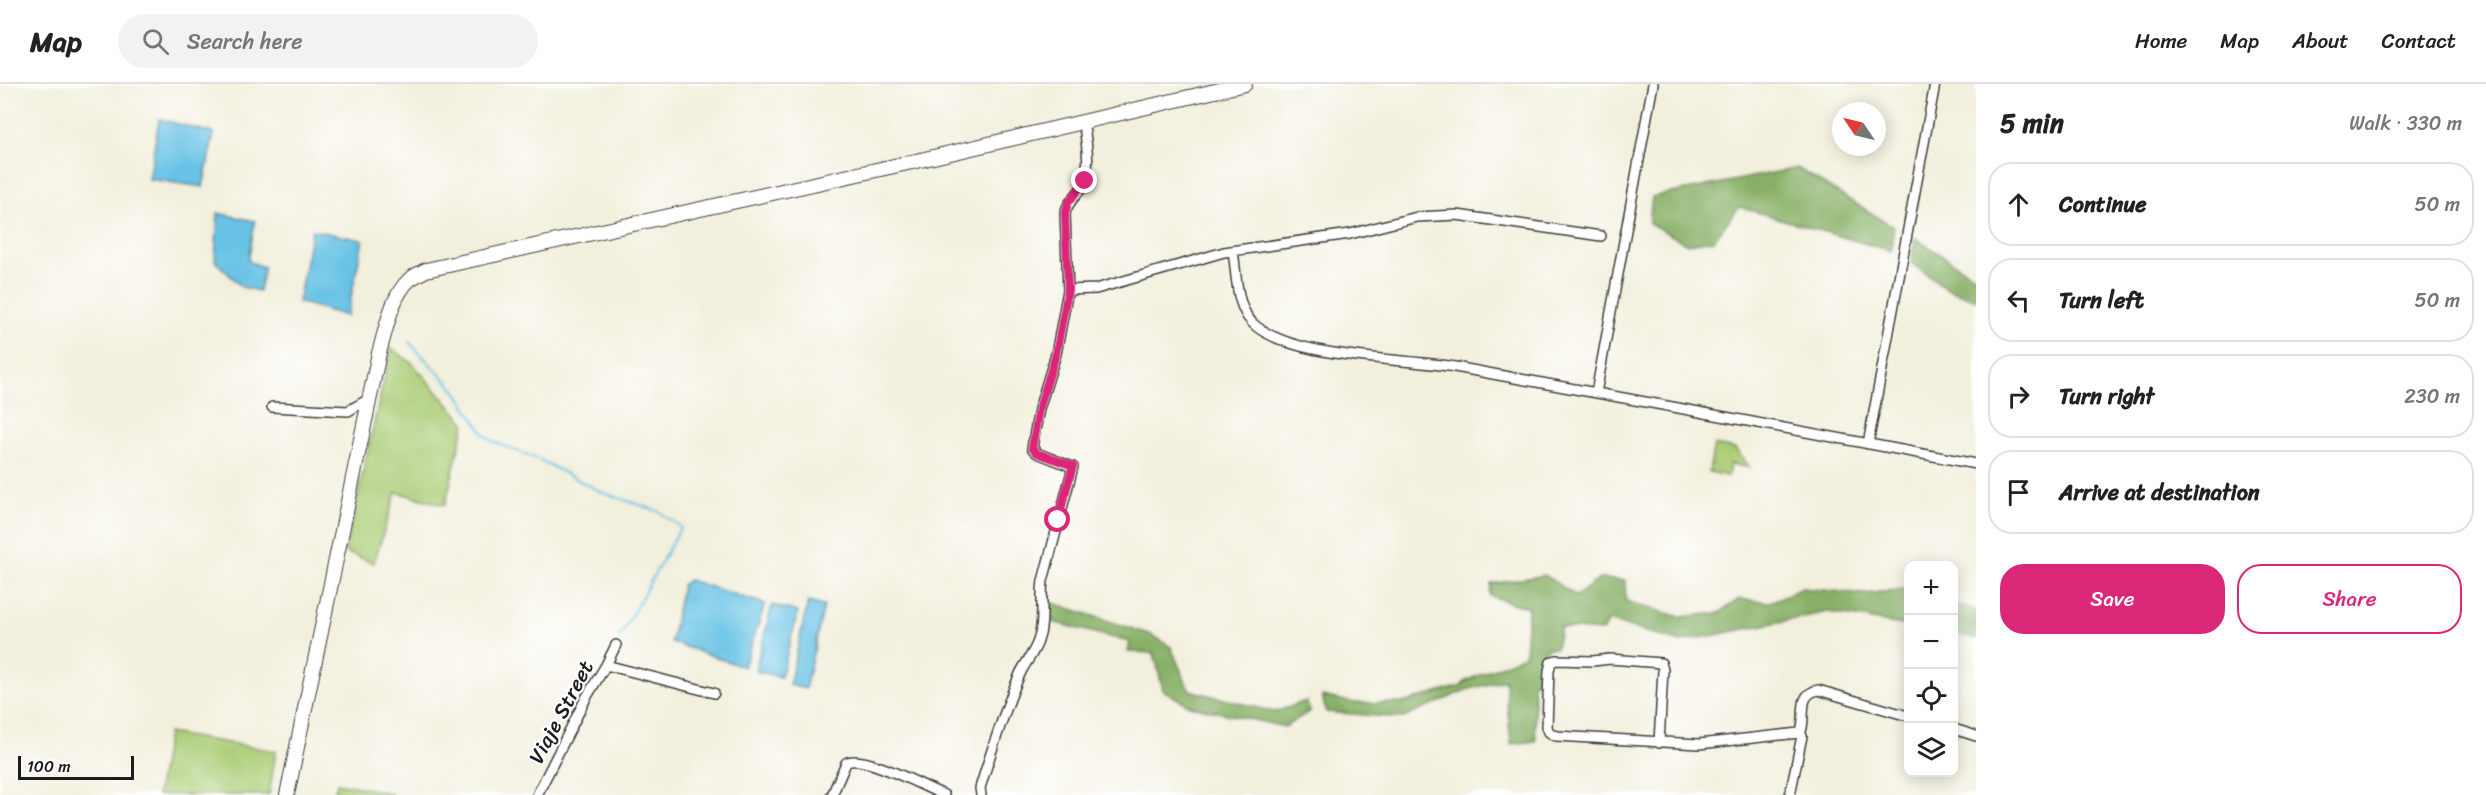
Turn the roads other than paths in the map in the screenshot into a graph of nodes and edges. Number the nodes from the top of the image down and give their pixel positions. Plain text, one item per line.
1 (1245, 84) edge
2 (1653, 84) edge
3 (1935, 84) edge
4 (1083, 121) junction
5 (1601, 237) dead end
6 (1233, 251) junction
7 (1068, 290) junction
8 (1596, 393) junction
9 (371, 398) junction
10 (272, 407) dead end
11 (1868, 444) junction
12 (1976, 464) edge
13 (616, 645) dead end
14 (606, 665) junction
15 (714, 693) dead end
16 (1904, 715) edge
17 (1958, 731) edge
18 (1800, 734) junction
19 (1976, 736) edge
20 (1659, 743) junction
21 (287, 795) edge
22 (537, 795) edge
23 (832, 795) edge
24 (944, 795) edge
25 (981, 795) edge
26 (1790, 795) edge

1 - 4 street
2 - 8 street
3 - 11 street
4 - 7 street
4 - 9 street
5 - 6 street
6 - 7 street
6 - 8 street
7 - 25 street
8 - 11 street
9 - 10 street
9 - 21 street
11 - 12 street
13 - 14 street, Viaje Street
14 - 15 street
14 - 22 street, Viaje Street
16 - 18 street
17 - 19 street
18 - 20 street
18 - 26 street
20 - 20 street
23 - 24 street

